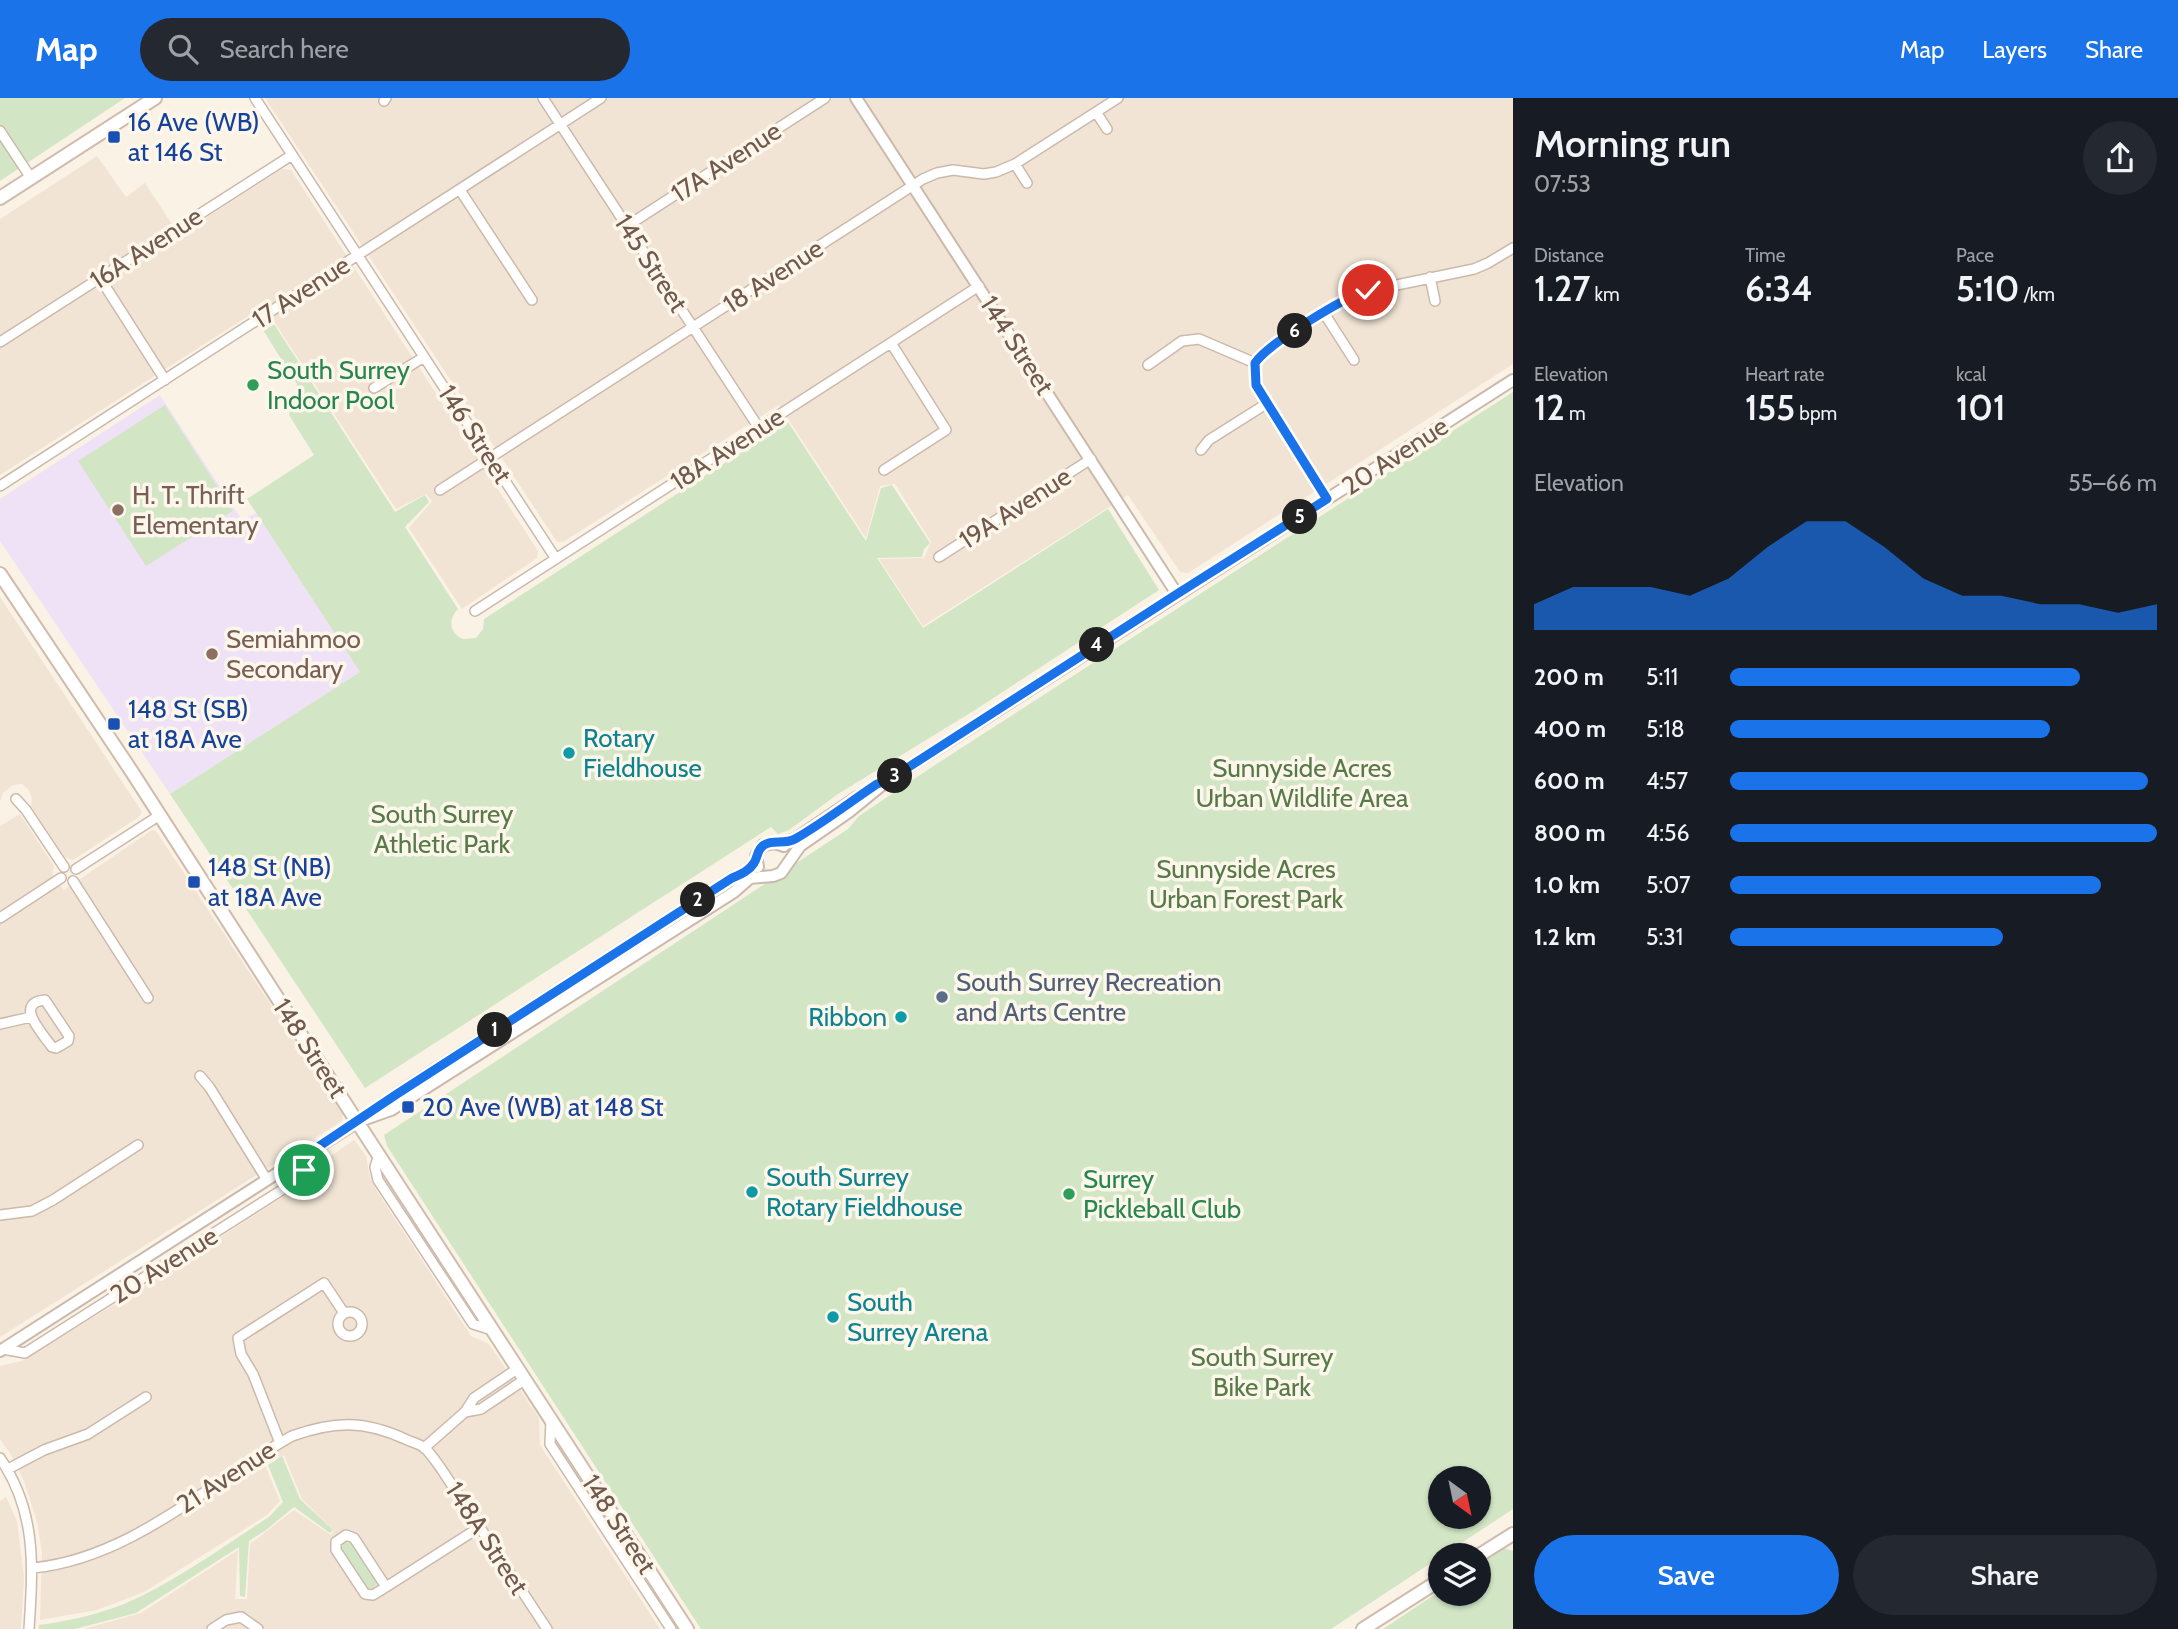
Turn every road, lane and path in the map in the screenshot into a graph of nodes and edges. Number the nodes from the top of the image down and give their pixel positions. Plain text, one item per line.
1 (155, 98) edge
2 (255, 98) edge
3 (543, 98) edge
4 (601, 98) edge
5 (825, 98) edge
6 (856, 98) edge
7 (1118, 98) edge
8 (1096, 112) junction
9 (561, 124) junction
10 (1107, 129) dead end
11 (0, 131) edge
12 (292, 155) junction
13 (1015, 164) junction
14 (31, 178) junction
15 (1027, 183) dead end
16 (913, 186) junction
17 (460, 190) junction
18 (0, 198) edge
19 (627, 226) junction
20 (1513, 248) edge
21 (358, 255) junction
22 (1430, 277) junction
23 (100, 278) junction
24 (979, 286) junction
25 (533, 300) dead end
26 (1435, 301) dead end
27 (1324, 313) junction
28 (693, 327) junction
29 (0, 342) edge
30 (891, 343) junction
31 (424, 357) junction
32 (1354, 360) dead end
33 (1255, 363) junction
34 (1148, 365) dead end
35 (165, 380) junction
36 (1513, 380) edge
37 (374, 388) dead end
38 (1266, 404) junction
39 (759, 428) junction
40 (1201, 450) dead end
41 (490, 456) junction
42 (1091, 459) junction
43 (884, 470) dead end
44 (0, 486) edge
45 (440, 490) dead end
46 (1327, 499) junction
47 (939, 557) dead end
48 (556, 559) junction
49 (0, 574) edge
50 (1177, 594) junction
51 (475, 611) dead end
52 (887, 781) junction
53 (16, 799) dead end
54 (160, 816) junction
55 (780, 844) junction
56 (756, 861) junction
57 (790, 863) junction
58 (64, 867) junction
59 (76, 869) junction
60 (768, 876) junction
61 (61, 878) junction
62 (73, 881) junction
63 (0, 918) edge
64 (148, 998) dead end
65 (32, 1017) junction
66 (0, 1024) edge
67 (200, 1076) dead end
68 (357, 1122) junction
69 (138, 1145) dead end
70 (309, 1153) junction
71 (267, 1180) junction
72 (0, 1214) edge
73 (344, 1313) dead end
74 (1, 1350) edge
75 (521, 1374) junction
76 (146, 1397) dead end
77 (551, 1420) junction
78 (280, 1443) junction
79 (424, 1448) junction
80 (0, 1458) edge
81 (8, 1469) junction
82 (480, 1527) junction
83 (1513, 1534) edge
84 (1491, 1548) edge
85 (33, 1568) junction
86 (386, 1587) junction
87 (1428, 1588) edge
88 (29, 1629) edge
89 (212, 1629) edge
90 (258, 1629) edge
91 (547, 1629) edge
92 (671, 1629) edge
93 (687, 1629) edge
94 (1363, 1629) edge

1 - 14 main road
2 - 12 street, 146 Street
3 - 9 street, 145 Street
4 - 9 street, 17 Avenue
5 - 19 street, 17A Avenue
6 - 16 street, 144 Street
7 - 8 street, 18 Avenue
8 - 10 street
8 - 13 street, 18 Avenue
9 - 17 street, 17 Avenue
9 - 19 street, 145 Street
11 - 14 street
12 - 21 street, 146 Street
12 - 23 street, 16A Avenue
13 - 15 street
13 - 16 street, 18 Avenue
14 - 18 main road
16 - 24 street, 144 Street
16 - 28 street, 18 Avenue
17 - 21 street, 17 Avenue
17 - 25 street
19 - 28 street, 145 Street
20 - 22 street
21 - 31 street, 146 Street
21 - 35 street, 17 Avenue
22 - 26 street
22 - 27 street
23 - 29 street, 16A Avenue
23 - 35 street
24 - 30 street, 18A Avenue
24 - 42 street, 144 Street
27 - 32 street
27 - 33 street
28 - 39 street, 145 Street
28 - 41 street, 18 Avenue
30 - 39 street, 18A Avenue
30 - 43 street
31 - 37 street
31 - 41 street, 146 Street
33 - 34 street
33 - 38 street
35 - 44 street, 17 Avenue
36 - 46 street, 20 Avenue
38 - 40 street
38 - 46 street
39 - 48 street, 18A Avenue
41 - 45 street, 18 Avenue
41 - 48 street, 146 Street
42 - 47 street, 19A Avenue
42 - 50 street, 144 Street
46 - 50 street, 20 Avenue
48 - 51 street, 18A Avenue
49 - 54 main road, 148 Street
50 - 52 street, 20 Avenue
52 - 55 street, 20 Avenue
52 - 57 street, 20 Avenue
53 - 58 street
54 - 59 street
54 - 68 main road, 148 Street
55 - 56 street
55 - 57 street
56 - 60 street
56 - 68 street, 20 Avenue
57 - 60 street
58 - 59 street
58 - 61 street
59 - 62 street
60 - 68 street, 20 Avenue
61 - 62 street
61 - 63 street
62 - 64 street
65 - 65 street
65 - 66 street
67 - 71 street
68 - 70 street, 20 Avenue
68 - 75 main road, 148 Street
69 - 72 street
70 - 71 street, 20 Avenue
70 - 74 street, 20 Avenue
71 - 74 street, 20 Avenue
73 - 78 street
75 - 77 main road, 148 Street
75 - 79 street
76 - 81 street
77 - 92 street
77 - 93 main road, 148 Street
78 - 79 street, 21 Avenue
78 - 85 street, 21 Avenue
79 - 82 street, 148A Street
80 - 81 street
81 - 85 street
82 - 86 street
82 - 91 street, 148A Street
83 - 84 main road
85 - 88 street
86 - 86 street
87 - 94 main road
89 - 90 street

